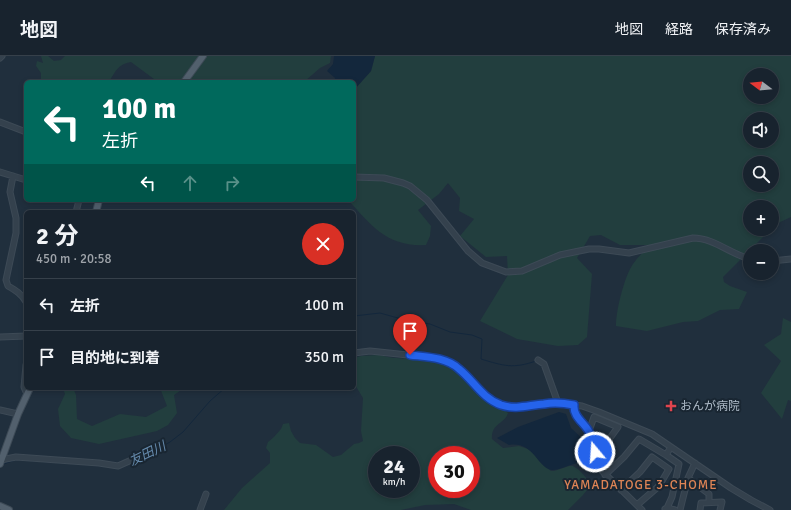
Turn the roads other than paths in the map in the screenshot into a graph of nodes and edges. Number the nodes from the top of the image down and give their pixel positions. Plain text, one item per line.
1 (203, 56) edge
2 (185, 80) edge
3 (0, 122) edge
4 (24, 131) edge
5 (0, 172) edge
6 (13, 176) junction
7 (356, 177) edge
8 (24, 179) edge
9 (743, 256) edge
10 (791, 259) edge
11 (779, 260) edge
12 (24, 298) edge
13 (24, 336) edge
14 (0, 338) edge
15 (356, 352) edge
16 (538, 360) dead end
17 (28, 391) edge
18 (558, 403) junction
19 (574, 405) junction
20 (0, 410) edge
21 (18, 414) junction
22 (588, 431) junction
23 (671, 447) junction
24 (595, 452) junction
25 (145, 454) dead end
26 (666, 455) junction
27 (1, 462) edge
28 (695, 463) junction
29 (605, 475) junction
30 (688, 478) junction
31 (621, 490) junction
32 (206, 494) dead end
33 (709, 502) junction
34 (637, 505) junction
35 (0, 506) edge
36 (665, 509) edge
37 (9, 510) edge
38 (200, 510) edge
39 (642, 510) edge
40 (675, 510) edge
41 (680, 510) edge
42 (700, 510) edge
43 (720, 510) edge
44 (770, 510) edge

1 - 2 main road
3 - 4 street
5 - 6 street
6 - 8 street
6 - 12 street
7 - 9 street
10 - 11 street
13 - 14 street
15 - 18 street
16 - 18 street
17 - 21 main road
18 - 19 street
19 - 22 street
19 - 23 street
20 - 21 street
21 - 27 main road
22 - 24 street
22 - 24 street
23 - 26 street
23 - 28 street
24 - 29 street
25 - 27 street
26 - 29 street
26 - 36 street
28 - 30 street
28 - 44 street
29 - 31 street
30 - 33 street
30 - 41 street
31 - 34 street
31 - 34 street
32 - 38 street
33 - 42 street
33 - 43 street
34 - 39 street
35 - 37 main road
36 - 40 street

